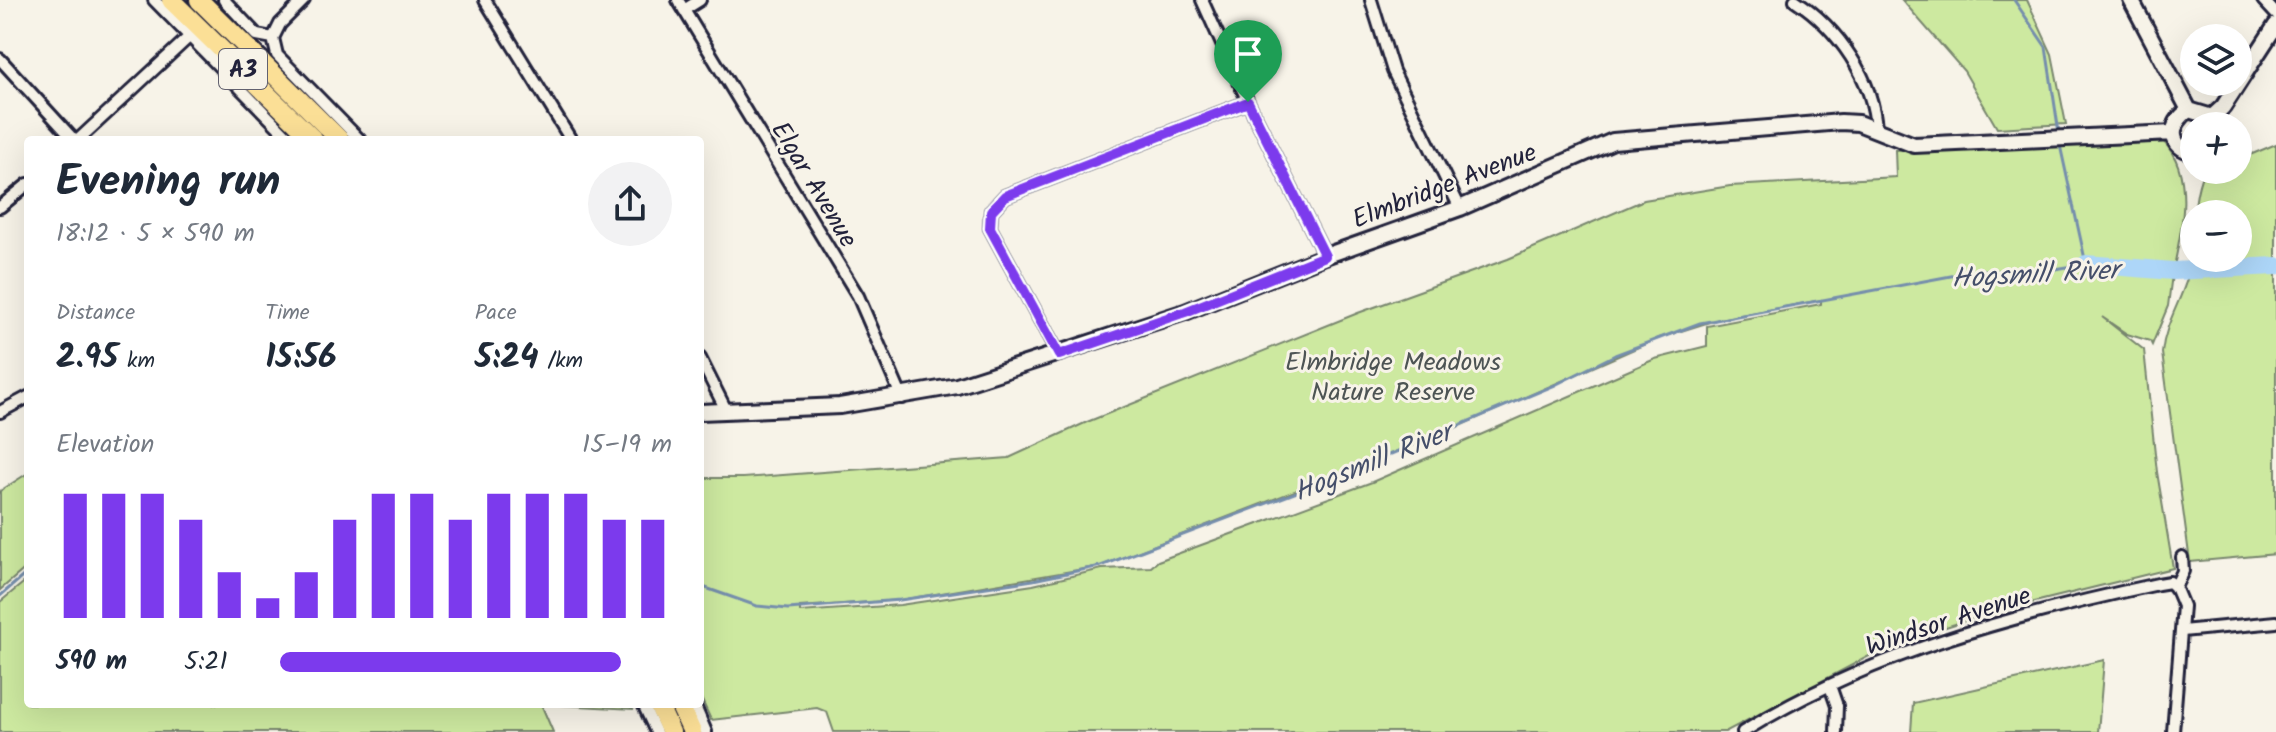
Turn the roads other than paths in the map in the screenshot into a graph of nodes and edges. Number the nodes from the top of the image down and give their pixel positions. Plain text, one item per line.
1 (154, 0) edge
2 (171, 0) edge
3 (199, 0) edge
4 (224, 0) edge
5 (304, 0) edge
6 (485, 0) edge
7 (700, 0) edge
8 (1202, 0) edge
9 (1371, 0) edge
10 (1795, 0) edge
11 (2131, 0) edge
12 (2263, 0) edge
13 (681, 5) edge
14 (2276, 14) edge
15 (2276, 25) edge
16 (190, 36) junction
17 (273, 38) junction
18 (0, 59) edge
19 (1248, 102) junction
20 (2189, 110) junction
21 (2193, 112) edge
22 (2219, 112) edge
23 (1876, 130) junction
24 (2173, 133) junction
25 (72, 136) edge
26 (80, 136) edge
27 (287, 136) edge
28 (310, 136) edge
29 (336, 136) edge
30 (356, 136) edge
31 (569, 136) edge
32 (2180, 149) edge
33 (24, 187) edge
34 (0, 207) edge
35 (1460, 208) junction
36 (1325, 256) junction
37 (1059, 355) junction
38 (704, 366) edge
39 (902, 398) junction
40 (24, 399) edge
41 (726, 410) junction
42 (0, 412) edge
43 (704, 412) edge
44 (2182, 557) dead end
45 (2175, 587) junction
46 (2276, 622) edge
47 (2182, 631) junction
48 (1830, 686) junction
49 (645, 708) edge
50 (660, 708) edge
51 (681, 708) edge
52 (696, 708) edge
53 (656, 732) edge
54 (671, 732) edge
55 (692, 732) edge
56 (706, 732) edge
57 (1743, 732) edge
58 (1836, 732) edge
59 (2173, 732) edge

1 - 16 street
2 - 28 highway, A3
3 - 29 highway, A3
4 - 17 street
5 - 17 street
6 - 31 street
7 - 13 street
8 - 19 street
9 - 35 street
10 - 23 street
11 - 20 street
12 - 14 street
13 - 39 street, Elgar Avenue
15 - 22 street
16 - 26 street
16 - 27 street
17 - 30 street
18 - 25 street
19 - 36 street
19 - 37 street
20 - 21 street
20 - 24 street
23 - 24 street, Elmbridge Avenue
23 - 35 street, Elmbridge Avenue
24 - 32 street
33 - 34 street
35 - 36 street, Elmbridge Avenue
36 - 37 street, Elmbridge Avenue
37 - 39 street, Elmbridge Avenue
38 - 41 street
39 - 41 street, Elmbridge Avenue
40 - 42 street
41 - 43 street, Elmbridge Avenue
44 - 45 street
45 - 47 street
45 - 48 street, Windsor Avenue
46 - 47 street
47 - 59 street
48 - 57 street, Windsor Avenue
48 - 58 street
49 - 53 street
50 - 54 highway
51 - 55 highway
52 - 56 street

